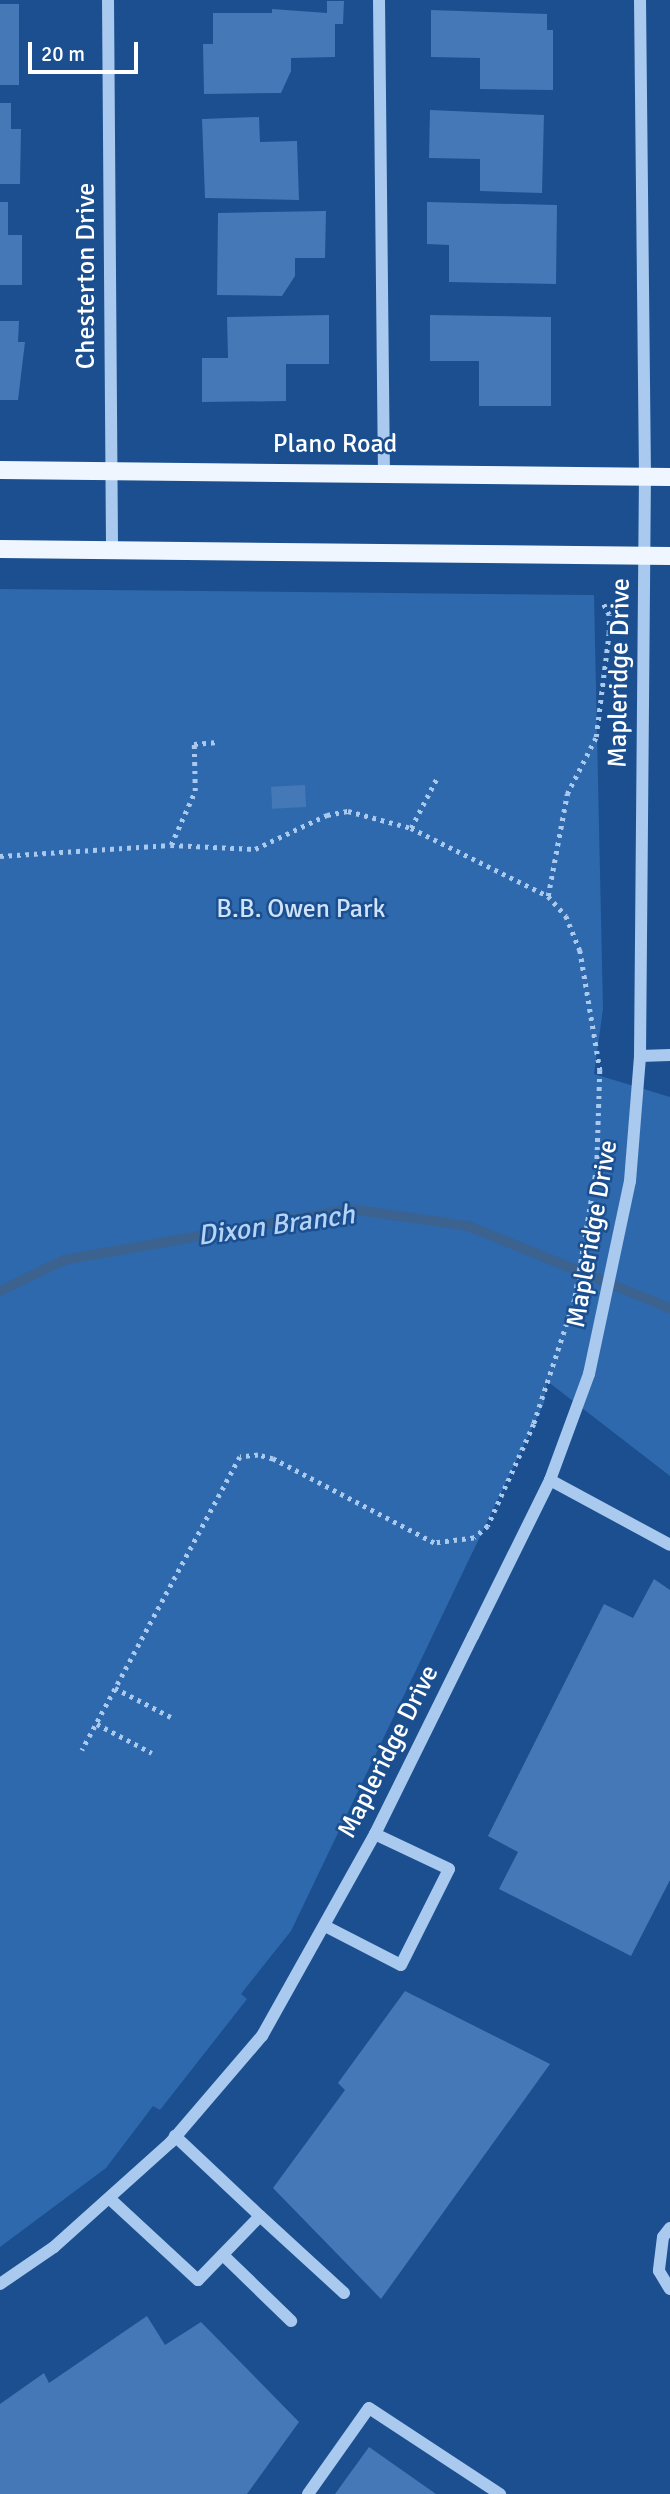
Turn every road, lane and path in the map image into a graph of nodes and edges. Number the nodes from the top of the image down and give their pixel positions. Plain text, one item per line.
1 (108, 0) edge
2 (379, 0) edge
3 (639, 0) edge
4 (0, 470) edge
5 (111, 471) junction
6 (384, 471) junction
7 (645, 477) junction
8 (670, 477) edge
9 (0, 549) edge
10 (112, 551) junction
11 (644, 556) junction
12 (670, 556) edge
13 (603, 603) dead end
14 (215, 742) dead end
15 (438, 776) dead end
16 (411, 828) junction
17 (171, 845) junction
18 (0, 856) edge
19 (548, 896) junction
20 (670, 1055) edge
21 (640, 1056) junction
22 (550, 1480) junction
23 (670, 1545) edge
24 (115, 1688) junction
25 (171, 1717) dead end
26 (96, 1723) junction
27 (82, 1750) dead end
28 (152, 1753) dead end
29 (375, 1834) junction
30 (326, 1926) junction
31 (176, 2136) junction
32 (109, 2198) junction
33 (260, 2216) junction
34 (670, 2228) edge
35 (223, 2255) junction
36 (0, 2284) edge
37 (670, 2289) edge
38 (344, 2293) dead end
39 (291, 2321) dead end
40 (308, 2494) edge
41 (500, 2494) edge

1 - 5 street, Chesterton Drive
2 - 6 street
3 - 7 street, Mapleridge Drive
4 - 5 main road, Plano Road
5 - 6 main road, Plano Road
5 - 10 street, Chesterton Drive
6 - 7 main road, Plano Road
7 - 8 main road, Plano Road
7 - 11 street, Mapleridge Drive
9 - 10 main road
10 - 11 main road
11 - 12 main road
11 - 21 street, Mapleridge Drive
13 - 19 path
14 - 17 path
15 - 16 path
16 - 17 path
16 - 19 path
17 - 18 path
19 - 24 path
20 - 21 street
21 - 22 street, Mapleridge Drive
22 - 23 street
22 - 29 street, Mapleridge Drive
24 - 25 path
24 - 26 path
26 - 27 path
26 - 28 path
29 - 30 street, Mapleridge Drive
29 - 30 street
30 - 31 street, Mapleridge Drive
31 - 32 street, Mapleridge Drive
31 - 33 street
32 - 35 street
32 - 36 street, Mapleridge Drive
33 - 35 street
33 - 38 street
34 - 37 street
35 - 39 street
40 - 41 street

